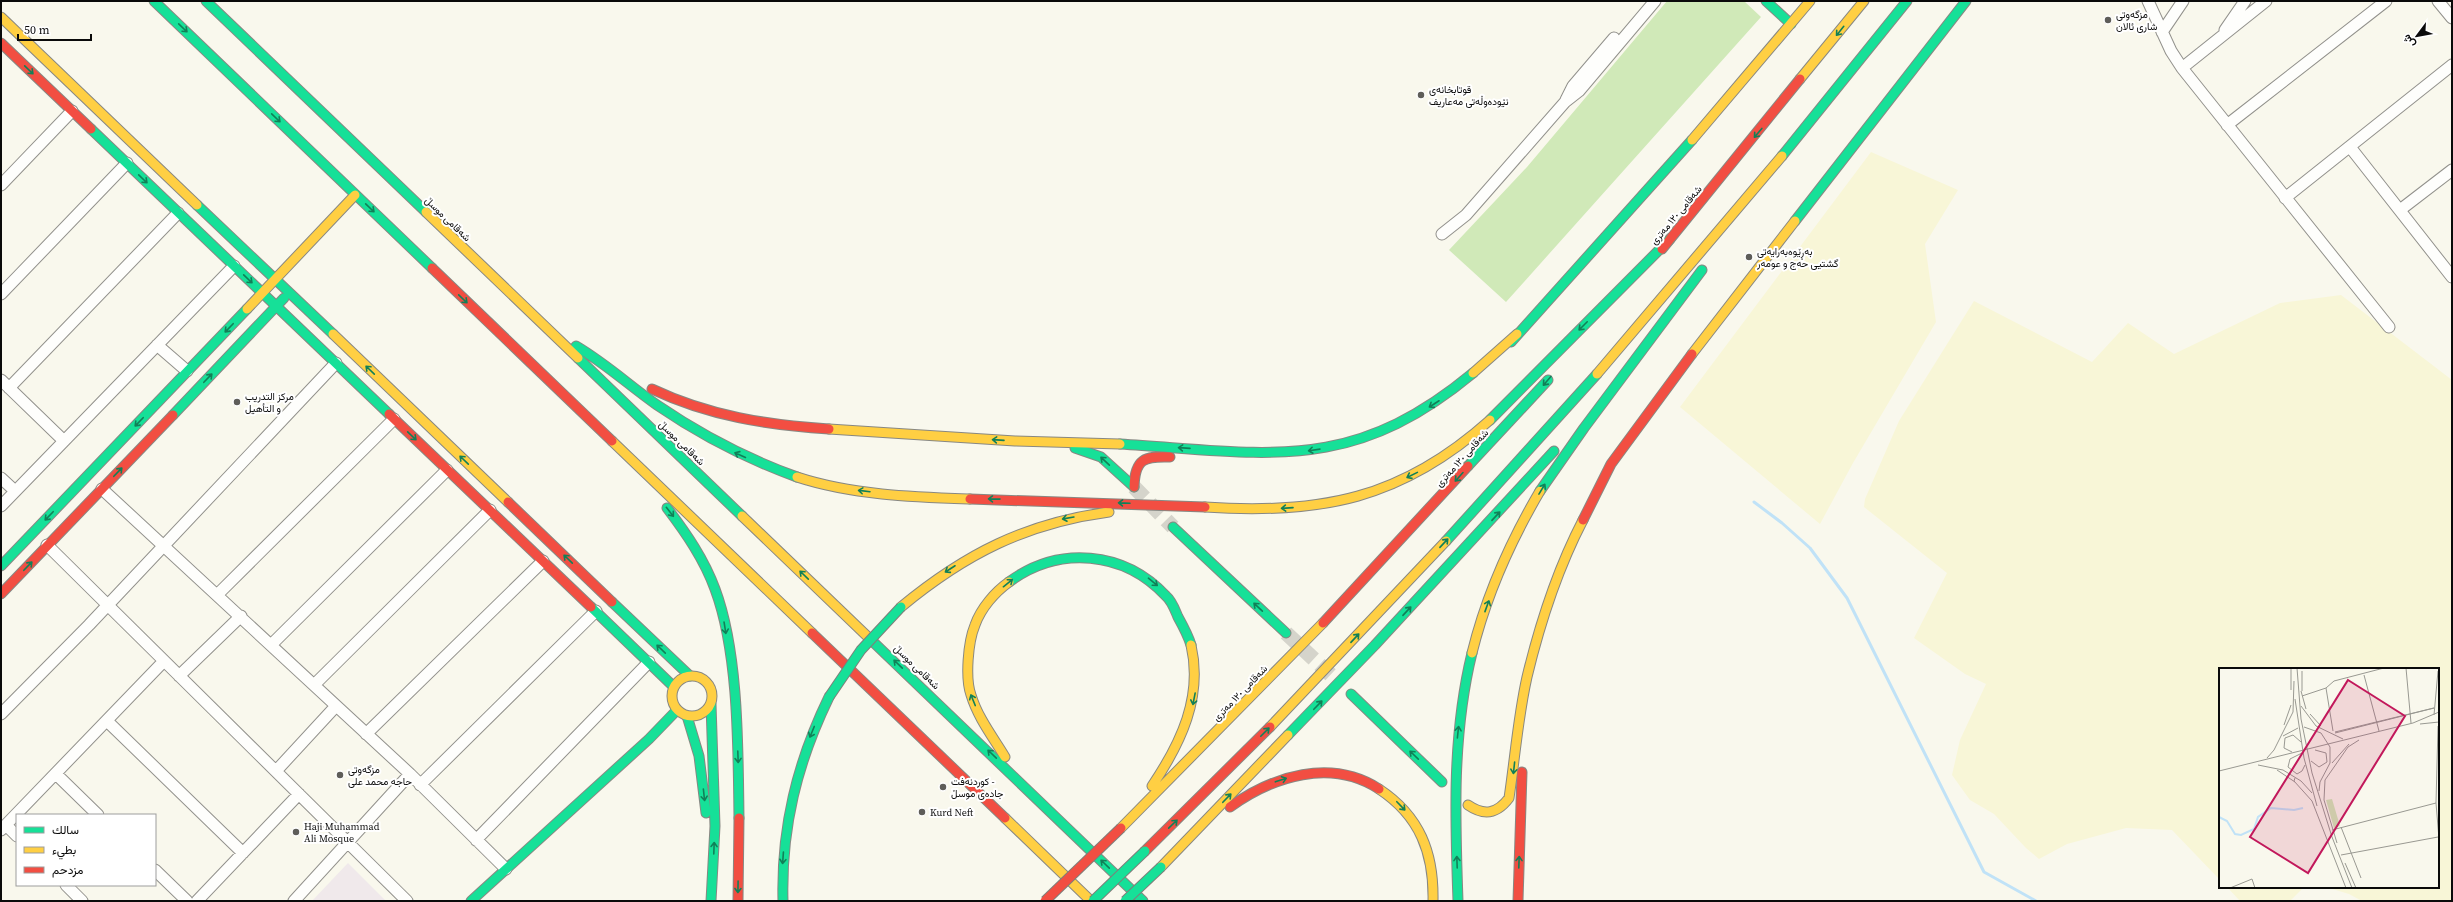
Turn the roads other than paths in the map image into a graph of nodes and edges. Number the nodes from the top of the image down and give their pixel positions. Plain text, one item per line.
1 (154, 1) edge
2 (206, 1) edge
3 (1646, 1) edge
4 (1655, 1) edge
5 (1766, 1) edge
6 (1810, 1) edge
7 (1864, 1) edge
8 (1907, 1) edge
9 (1966, 1) edge
10 (2148, 1) edge
11 (2183, 1) edge
12 (2245, 1) edge
13 (2266, 1) edge
14 (2438, 1) edge
15 (2379, 3) edge
16 (1, 17) edge
17 (2452, 18) edge
18 (1791, 24) junction
19 (2162, 32) junction
20 (2218, 40) junction
21 (1, 43) edge
22 (2452, 65) edge
23 (2182, 68) junction
24 (1565, 102) junction
25 (72, 111) junction
26 (2227, 125) junction
27 (115, 126) junction
28 (103, 140) junction
29 (2350, 147) junction
30 (127, 163) junction
31 (2452, 170) edge
32 (1, 185) edge
33 (356, 195) junction
34 (1749, 198) junction
35 (2286, 198) junction
36 (2400, 210) junction
37 (178, 213) junction
38 (1442, 234) dead end
39 (1670, 239) junction
40 (1719, 246) dead end
41 (1708, 261) dead end
42 (234, 266) junction
43 (2452, 277) edge
44 (275, 279) junction
45 (289, 292) junction
46 (262, 293) junction
47 (1, 294) edge
48 (276, 306) junction
49 (2389, 327) dead end
50 (1517, 334) junction
51 (552, 335) junction
52 (157, 344) junction
53 (1574, 350) dead end
54 (600, 360) junction
55 (1636, 360) junction
56 (336, 363) junction
57 (187, 371) junction
58 (1554, 373) dead end
59 (5, 384) edge
60 (1459, 396) dead end
61 (579, 410) junction
62 (394, 419) junction
63 (64, 441) junction
64 (1022, 441) junction
65 (1266, 462) dead end
66 (447, 470) junction
67 (476, 472) junction
68 (1, 478) edge
69 (463, 485) junction
70 (102, 489) junction
71 (15, 491) junction
72 (1, 506) edge
73 (1219, 508) junction
74 (490, 510) junction
75 (1174, 527) tunnel mouth
76 (47, 546) junction
77 (162, 546) junction
78 (543, 561) junction
79 (1, 566) edge
80 (1, 594) edge
81 (218, 594) junction
82 (108, 605) junction
83 (596, 611) junction
84 (241, 616) junction
85 (1286, 633) tunnel mouth
86 (271, 645) junction
87 (164, 661) junction
88 (649, 662) junction
89 (179, 676) junction
90 (690, 676) junction
91 (314, 685) junction
92 (674, 687) junction
93 (1351, 694) dead end
94 (1524, 702) junction
95 (711, 704) junction
96 (336, 706) junction
97 (677, 710) junction
98 (1, 714) edge
99 (687, 716) junction
100 (107, 721) junction
101 (366, 734) junction
102 (276, 771) junction
103 (56, 774) junction
104 (410, 774) junction
105 (1021, 782) junction
106 (1442, 782) dead end
107 (420, 785) junction
108 (299, 794) junction
109 (1468, 805) dead end
110 (17, 814) edge
111 (97, 814) edge
112 (16, 815) edge
113 (3, 828) edge
114 (1121, 828) junction
115 (16, 835) edge
116 (476, 840) junction
117 (347, 842) junction
118 (1180, 848) junction
119 (243, 853) junction
120 (506, 869) junction
121 (156, 871) edge
122 (67, 886) edge
123 (82, 901) edge
124 (187, 901) edge
125 (197, 901) edge
126 (294, 901) edge
127 (407, 901) edge
128 (472, 901) edge
129 (702, 901) edge
130 (711, 901) edge
131 (738, 901) edge
132 (783, 901) edge
133 (1045, 901) edge
134 (1092, 901) edge
135 (1125, 901) edge
136 (1143, 901) edge
137 (1433, 901) edge
138 (1458, 901) edge
139 (1518, 901) edge

1 -> 33 main road
2 - 51 main road, شەقامی موسڵ
3 - 24 street
4 - 24 street
5 - 18 main road
6 - 18 main road
7 -> 39 main road, شەقامی ١٢٠ مەتری
8 - 34 main road
9 - 94 main road
10 - 19 street
11 - 19 street
12 - 20 street
13 - 20 street
14 - 17 street
15 - 26 street
16 - 27 main road
18 - 50 main road
19 - 23 street
20 - 23 street
21 -> 25 main road
22 - 29 street
23 - 26 street
24 - 38 street
25 - 28 main road
25 - 32 street
26 - 35 street
27 - 28 main road
27 - 44 main road
28 - 30 main road
29 - 35 street
29 - 36 street
30 -> 37 main road
30 - 47 street
31 - 36 street
33 - 44 main road
33 -> 61 main road
34 - 40 main road
134 -> 34 main road, bridge
35 - 49 street
36 - 43 street
37 - 42 main road
37 - 59 street
39 - 53 main road, شەقامی ١٢٠ مەتری
39 -> 73 main road
41 - 55 main road
42 -> 46 main road
42 - 52 street
44 - 45 main road
44 - 46 main road
45 - 48 main road
67 -> 45 main road
46 - 48 main road
46 -> 57 main road
48 - 56 main road
70 -> 48 main road
50 - 60 main road
50 -> 64 main road
51 - 54 main road
105 -> 51 main road, شەقامی موسڵ
52 - 57 street
52 - 63 street
64 -> 54 main road
73 -> 54 main road
118 -> 55 main road
138 -> 55 main road
56 - 62 main road
56 - 77 street
57 -> 79 main road
58 -> 114 main road, شەقامی ١٢٠ مەتری
59 - 63 street
61 -> 131 main road
61 - 134 main road
62 -> 66 main road
62 - 81 street
63 - 71 street
65 -> 64 main road
66 - 69 main road
66 - 86 street
67 - 69 main road
90 -> 67 main road
68 - 71 street
69 - 74 main road
70 - 76 main road
70 - 77 street
71 - 72 street
73 -> 132 main road, bridge
74 - 78 main road
74 - 91 street
85 -> 75 main road
80 -> 76 main road
76 - 82 street
77 - 81 street
77 - 82 street
78 - 83 main road
78 - 101 street
81 - 84 street
82 - 87 street
82 - 98 street
83 - 88 main road
83 - 107 street
84 - 86 street
84 - 89 street
86 - 91 street
87 - 89 street
87 - 100 street
88 - 92 main road
88 - 116 street
89 - 102 street
90 - 92 main road
90 - 95 main road
91 - 96 street
92 - 97 main road
106 -> 93 main road
94 -> 109 main road
139 -> 94 main road
95 - 99 main road
130 -> 95 main road
96 - 101 street
96 - 102 street
97 - 99 main road
97 - 120 main road
99 -> 129 main road
100 - 103 street
100 - 119 street
101 - 104 street
102 - 108 street
103 - 110 street
103 - 111 street
104 - 107 street
104 - 117 street
105 -> 114 main road
136 -> 105 main road, شەقامی موسڵ
107 - 116 street
108 - 117 street
108 - 119 street
112 - 113 street
113 - 115 street
114 - 133 main road, شەقامی ١٢٠ مەتری, bridge
116 - 120 street
117 - 126 street
117 - 127 street
118 - 135 main road, bridge
118 -> 137 main road
119 - 125 street
120 - 128 main road
121 - 124 street
122 - 123 street

